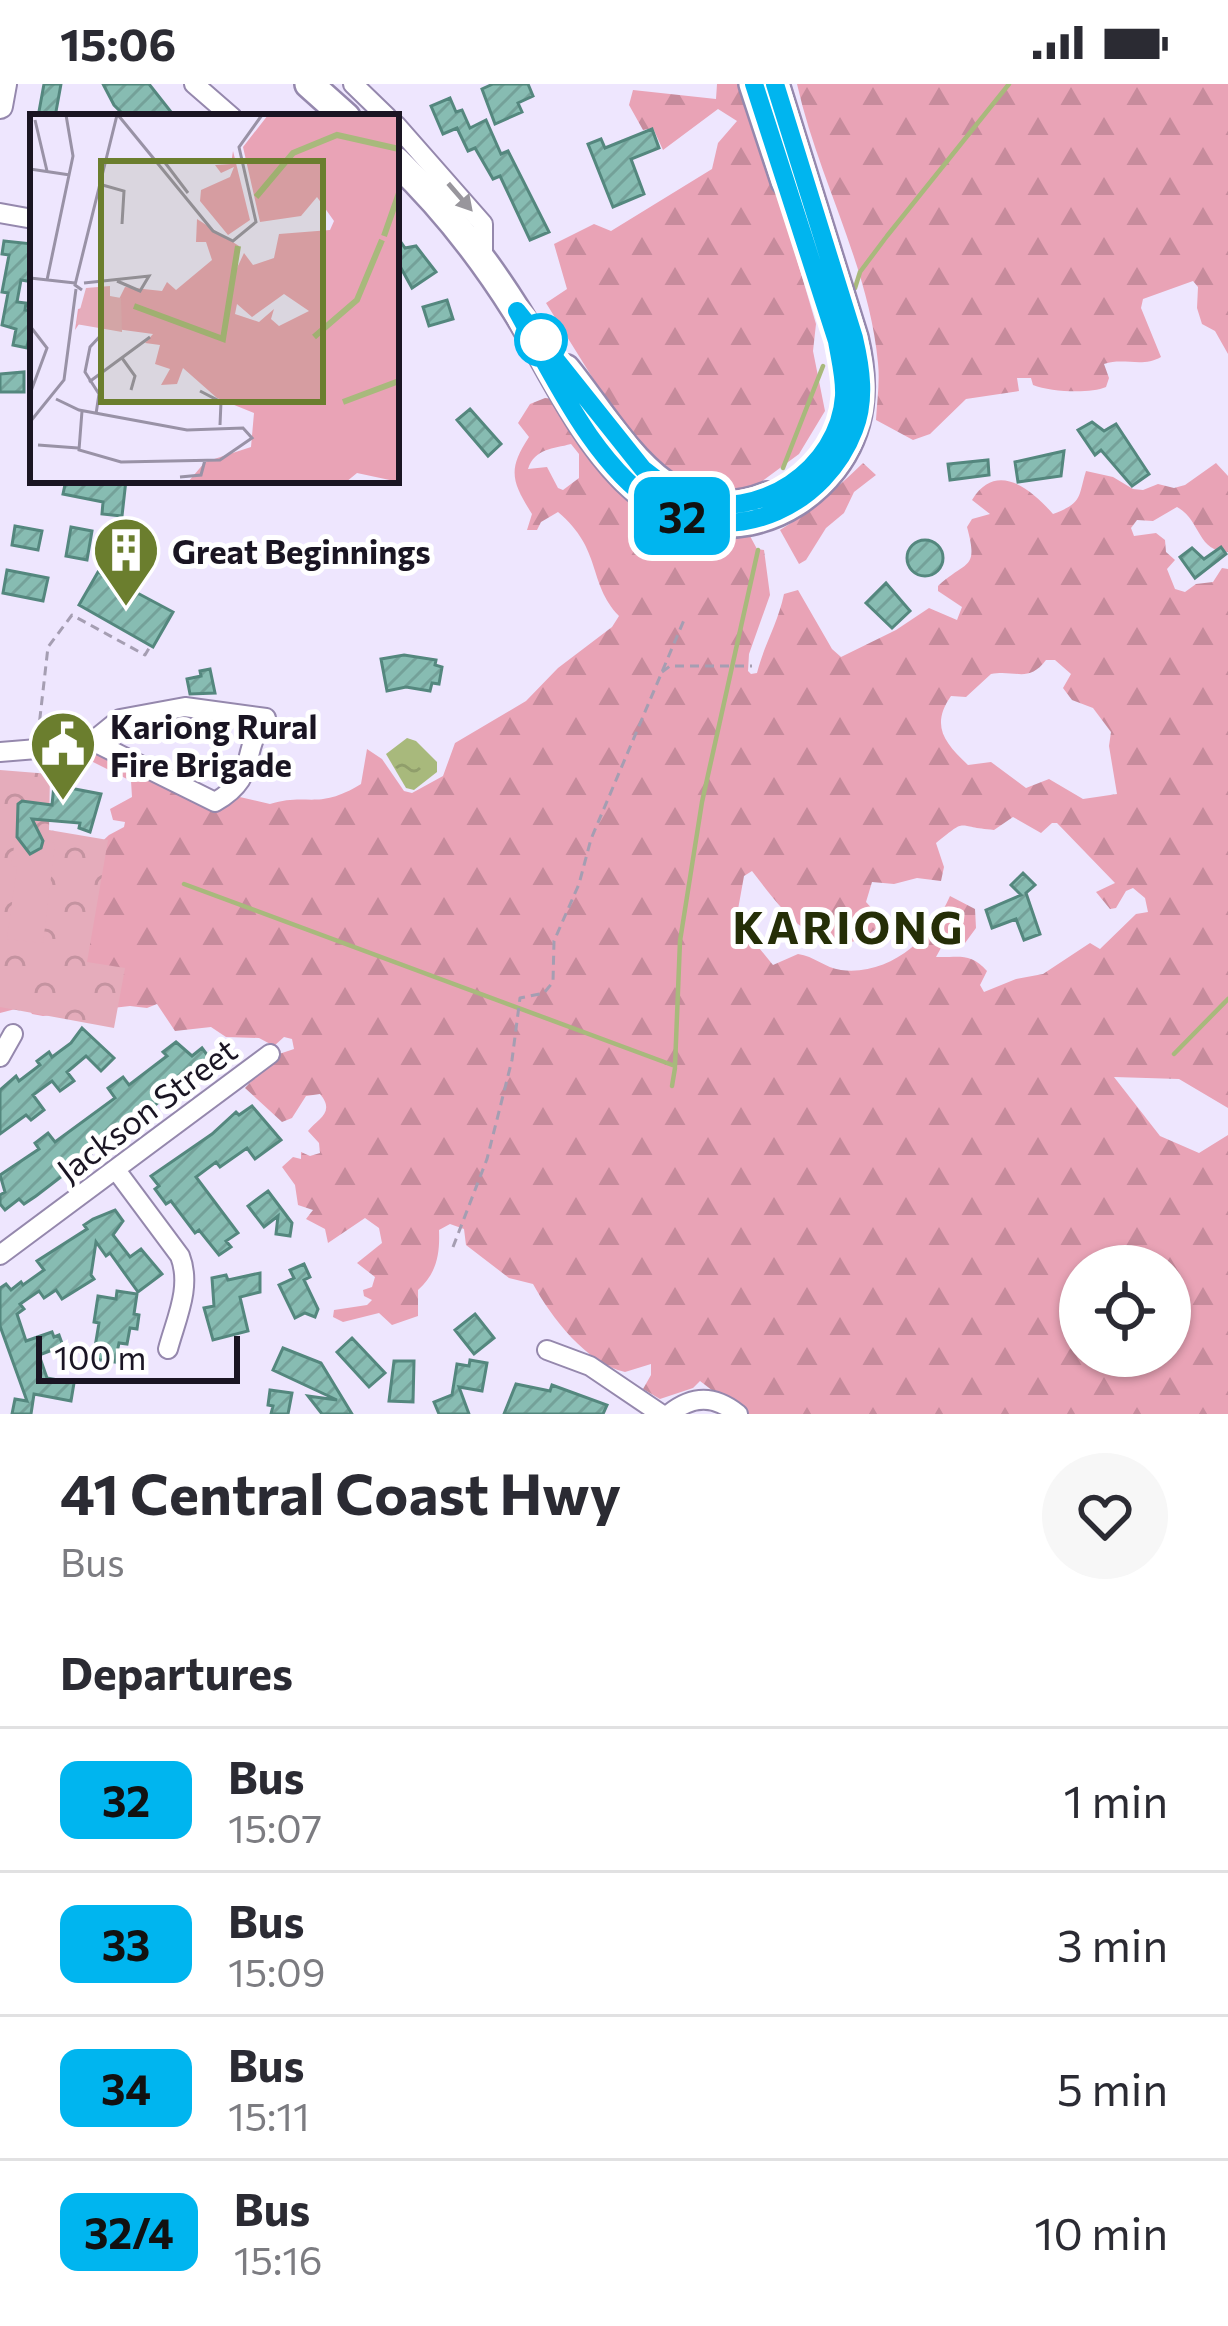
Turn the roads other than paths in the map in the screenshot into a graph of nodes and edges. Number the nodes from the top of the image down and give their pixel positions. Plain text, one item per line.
1 (4, 84) edge
2 (194, 84) edge
3 (309, 84) edge
4 (353, 84) edge
5 (753, 84) edge
6 (775, 84) edge
7 (0, 106) edge
8 (229, 114) edge
9 (343, 114) edge
10 (384, 114) edge
11 (399, 128) edge
12 (399, 164) edge
13 (0, 213) edge
14 (30, 218) edge
15 (482, 261) junction
16 (517, 311) junction
17 (88, 745) junction
18 (0, 752) edge
19 (13, 1034) dead end
20 (270, 1054) dead end
21 (0, 1057) edge
22 (116, 1170) junction
23 (0, 1255) edge
24 (168, 1348) dead end
25 (547, 1350) dead end
26 (665, 1414) edge
27 (738, 1414) edge

1 - 7 main road
2 - 8 street
3 - 9 highway
4 - 10 street
5 - 16 highway
6 - 16 highway
11 -> 15 street
12 - 15 highway
13 - 14 street
15 - 16 highway
17 - 17 street
17 - 18 street
19 - 21 street
20 - 22 street, Jackson Street
22 - 23 street, Jackson Street
22 - 24 street
25 - 26 street
26 - 27 street

